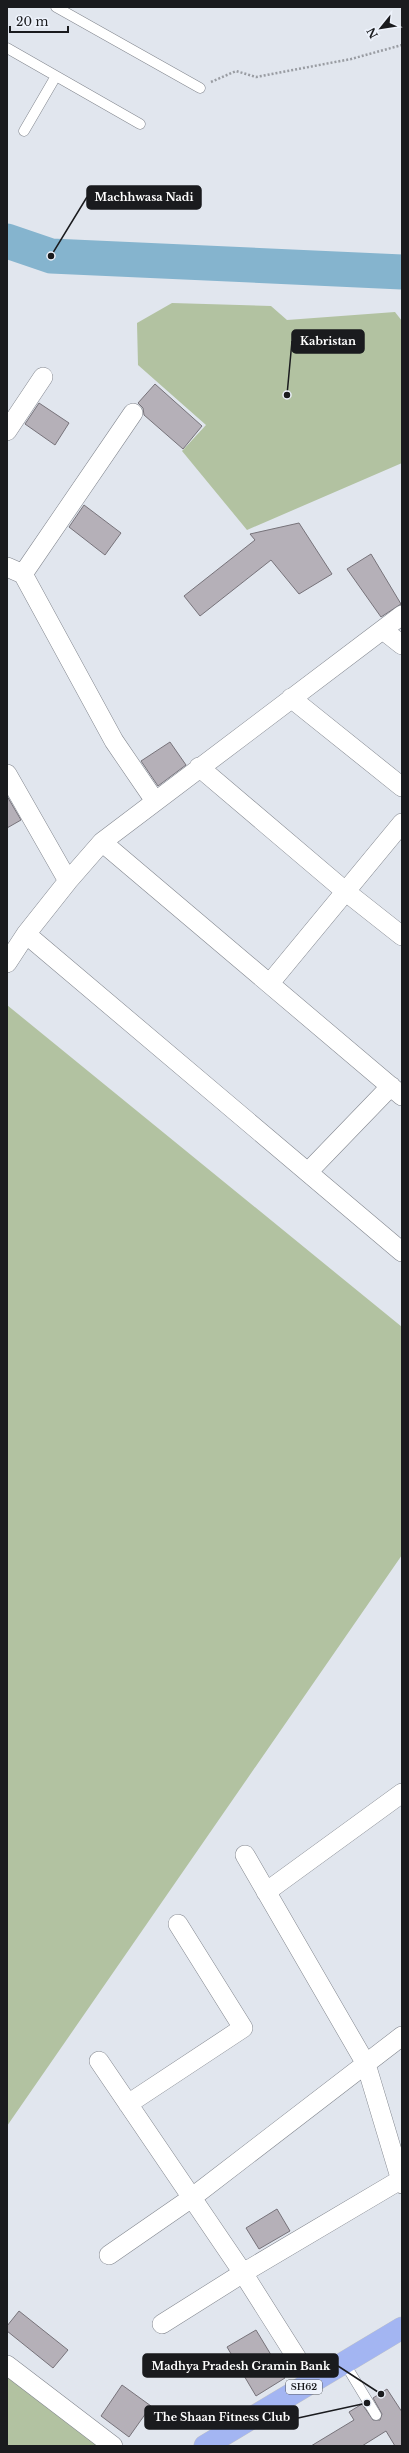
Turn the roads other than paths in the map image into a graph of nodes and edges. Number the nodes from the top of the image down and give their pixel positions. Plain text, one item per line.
1 (56, 7) edge
2 (7, 48) edge
3 (56, 76) junction
4 (200, 88) road end
5 (140, 124) dead end
6 (24, 131) dead end
7 (43, 377) dead end
8 (133, 414) dead end
9 (7, 431) edge
10 (15, 570) edge
11 (402, 615) edge
12 (383, 630) junction
13 (402, 646) edge
14 (291, 698) junction
15 (199, 767) junction
16 (7, 774) edge
17 (402, 787) edge
18 (156, 801) junction
19 (402, 823) edge
20 (102, 842) junction
21 (68, 881) junction
22 (346, 891) junction
23 (26, 934) junction
24 (402, 936) edge
25 (7, 963) edge
26 (270, 983) junction
27 (396, 1091) edge
28 (309, 1171) junction
29 (402, 1252) edge
30 (402, 1793) edge
31 (245, 1855) dead end
32 (266, 1892) junction
33 (178, 1924) dead end
34 (402, 2036) edge
35 (99, 2061) dead end
36 (366, 2064) junction
37 (128, 2104) junction
38 (401, 2182) edge
39 (190, 2199) junction
40 (109, 2255) dead end
41 (243, 2273) junction
42 (162, 2324) dead end
43 (402, 2328) edge
44 (402, 2341) edge
45 (7, 2365) edge
46 (350, 2372) junction
47 (312, 2382) junction
48 (376, 2415) dead end
49 (113, 2446) edge
50 (205, 2446) edge
51 (227, 2446) edge

1 - 4 lane
2 - 3 lane
3 - 5 lane
3 - 6 lane
7 - 9 street
8 - 10 street
10 - 18 street
11 - 12 street
12 - 13 street
12 - 14 street
14 - 15 street
14 - 17 street
15 - 18 street
15 - 22 street
16 - 21 street
18 - 20 street
19 - 22 street
20 - 21 street
20 - 26 street
21 - 23 street
22 - 24 street
22 - 26 street
23 - 25 street
23 - 28 street
26 - 27 street
27 - 28 street
28 - 29 street
30 - 32 street
31 - 32 street
32 - 36 street
33 - 37 street
34 - 36 street
35 - 37 street
36 - 38 street
36 - 39 street
37 - 39 street
38 - 41 street
39 - 40 street
39 - 41 street
41 - 42 street
41 - 47 street
43 - 47 main road, SH62
44 - 46 main road, SH62
45 - 49 street
46 - 48 lane
46 - 51 main road, SH62
47 - 50 main road, SH62

